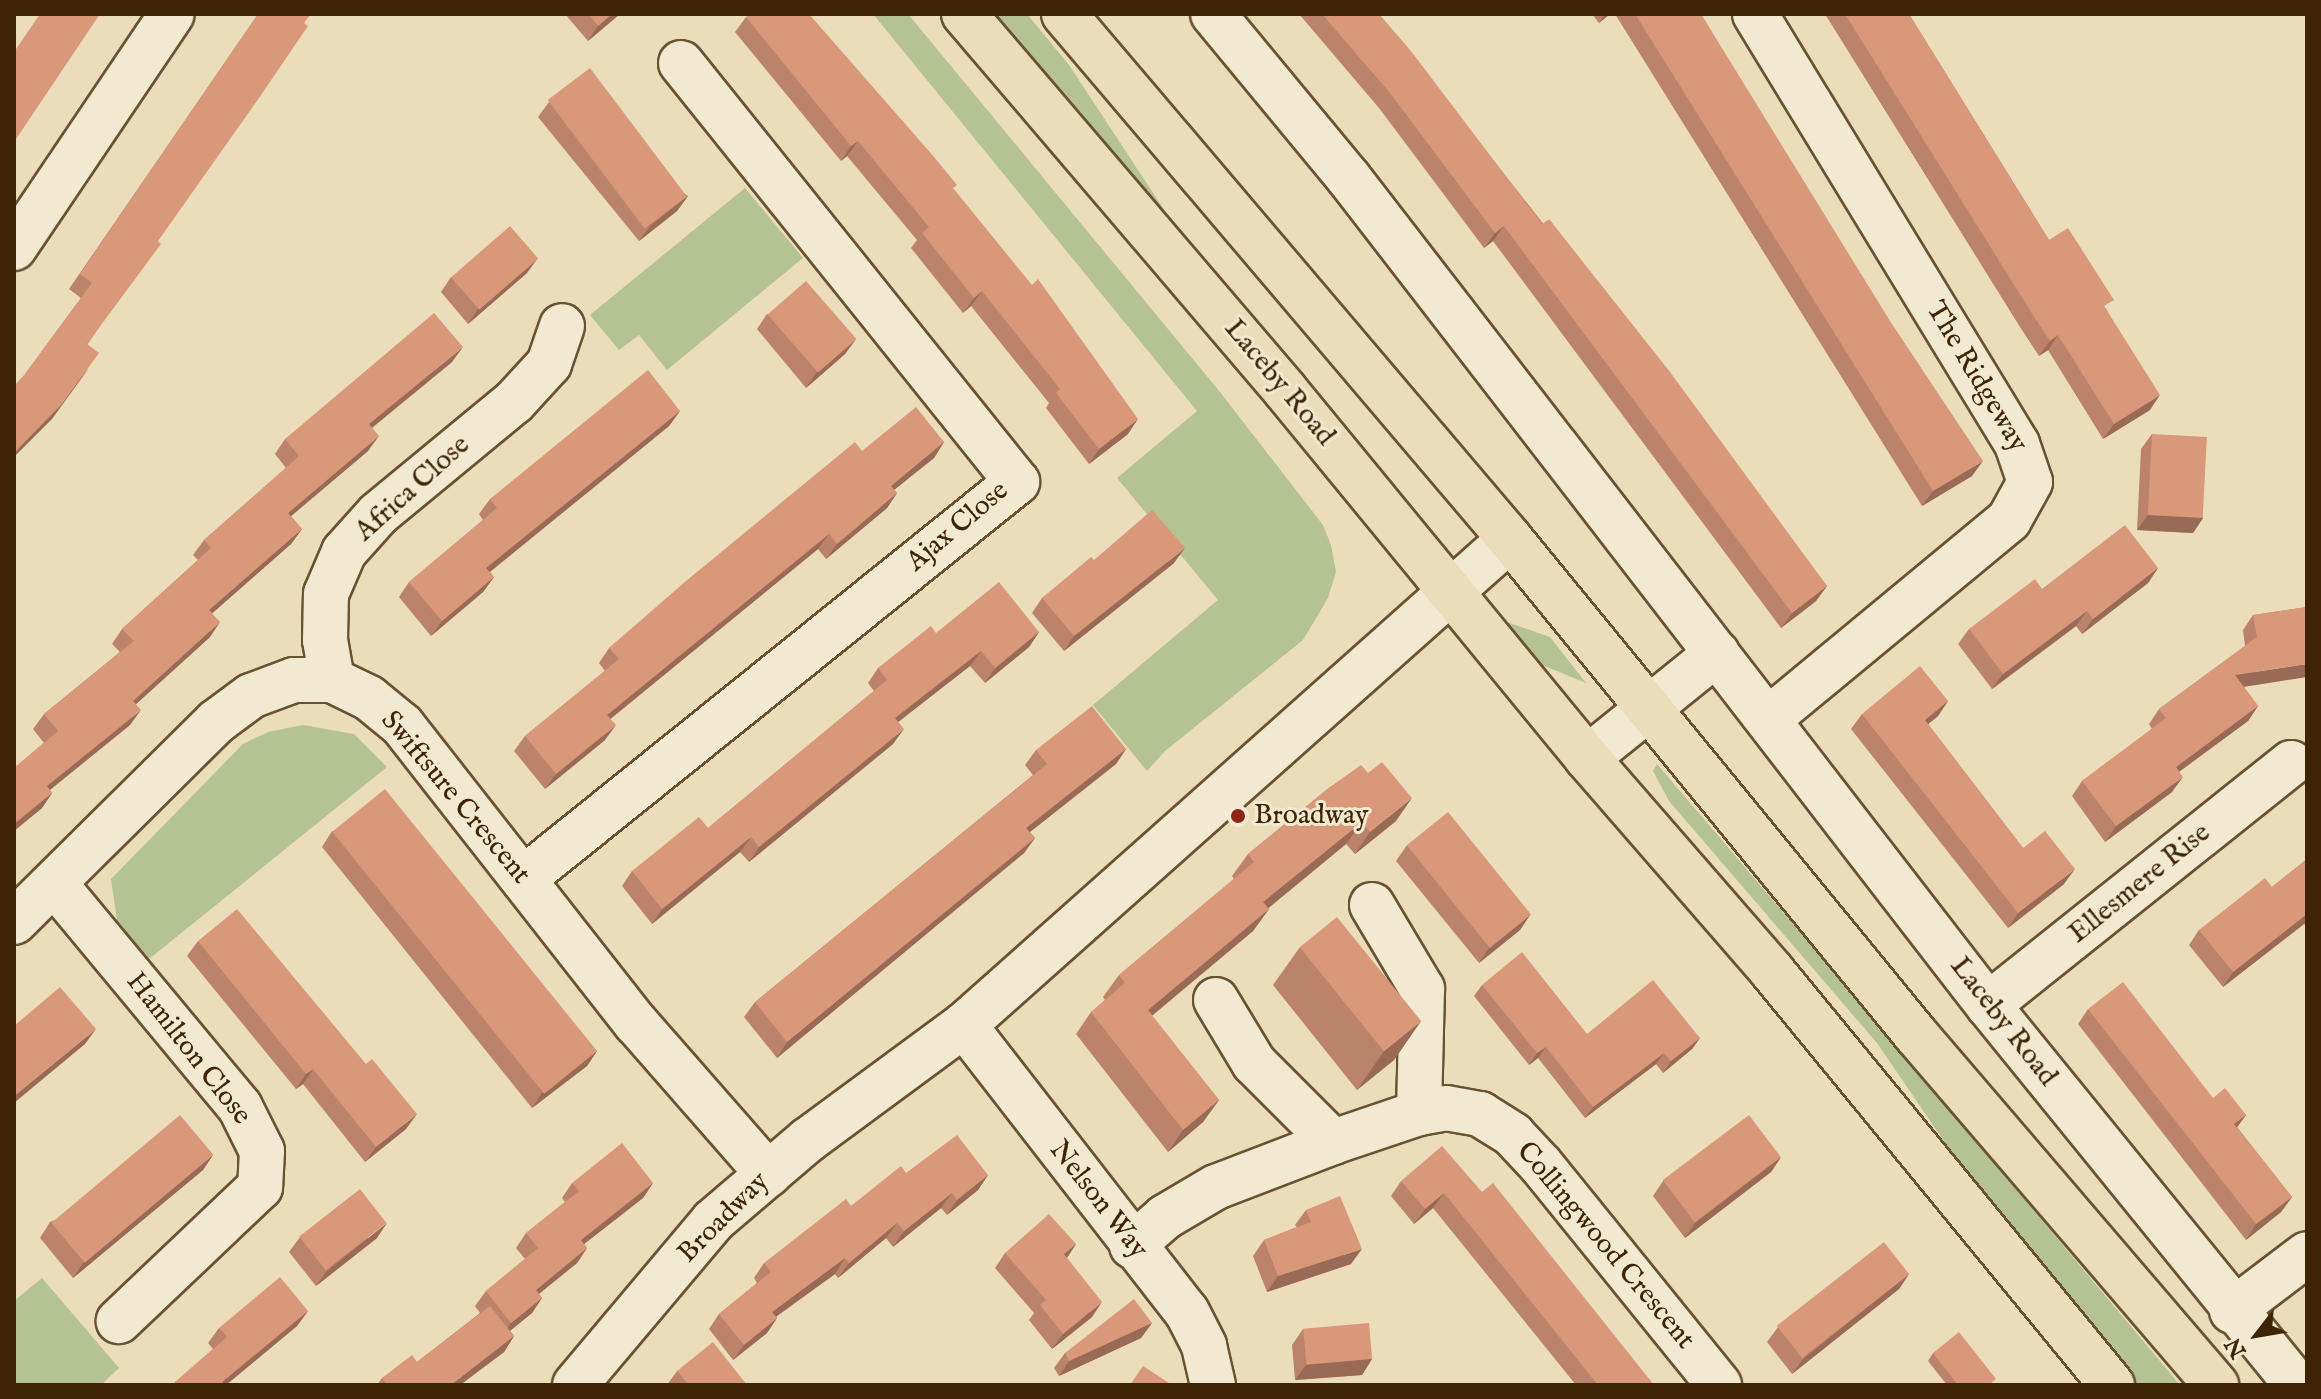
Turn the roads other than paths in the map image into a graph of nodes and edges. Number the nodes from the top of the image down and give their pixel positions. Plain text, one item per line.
1 (172, 14) edge
2 (964, 14) edge
3 (1064, 14) edge
4 (1213, 14) edge
5 (1755, 14) edge
6 (681, 63) dead end
7 (14, 248) edge
8 (562, 326) dead end
9 (1510, 539) junction
10 (1451, 589) junction
11 (1717, 653) junction
12 (332, 680) junction
13 (1650, 707) junction
14 (1770, 718) junction
15 (1587, 758) junction
16 (2291, 763) dead end
17 (523, 879) junction
18 (54, 883) junction
19 (1372, 905) dead end
20 (14, 922) edge
21 (1216, 1000) dead end
22 (1988, 1005) junction
23 (964, 1025) junction
24 (1419, 1113) junction
25 (1333, 1142) junction
26 (768, 1174) junction
27 (1132, 1246) junction
28 (2307, 1254) edge
29 (2232, 1311) junction
30 (119, 1321) dead end
31 (575, 1385) edge
32 (1213, 1385) edge
33 (1719, 1385) edge
34 (2112, 1385) edge
35 (2216, 1385) edge
36 (2297, 1385) edge

1 - 7 street
2 - 10 highway, Laceby Road
3 - 9 highway
4 - 11 street, Laceby Road
5 - 14 street, The Ridgeway
6 - 17 street, Ajax Close
8 - 12 street, Africa Close
9 - 10 street, Broadway
9 - 13 highway
10 - 15 highway, Laceby Road
10 - 23 street, Broadway
11 - 13 street
11 - 14 street, Laceby Road
12 - 17 street, Swiftsure Crescent
12 - 18 street, Swiftsure Crescent
13 - 15 street
13 - 35 highway
14 - 22 street, Laceby Road
15 - 34 highway, Laceby Road
16 - 22 street, Ellesmere Rise
17 - 26 street, Swiftsure Crescent
18 - 20 street, Swiftsure Crescent
18 - 30 street, Hamilton Close
19 - 24 street
21 - 25 street
22 - 29 street, Laceby Road
23 - 26 street, Broadway
23 - 27 street, Nelson Way
24 - 25 street, Collingwood Crescent
24 - 33 street, Collingwood Crescent
25 - 27 street, Collingwood Crescent
26 - 31 street, Broadway
27 - 32 street, Nelson Way
28 - 29 street
29 - 36 street, Laceby Road

